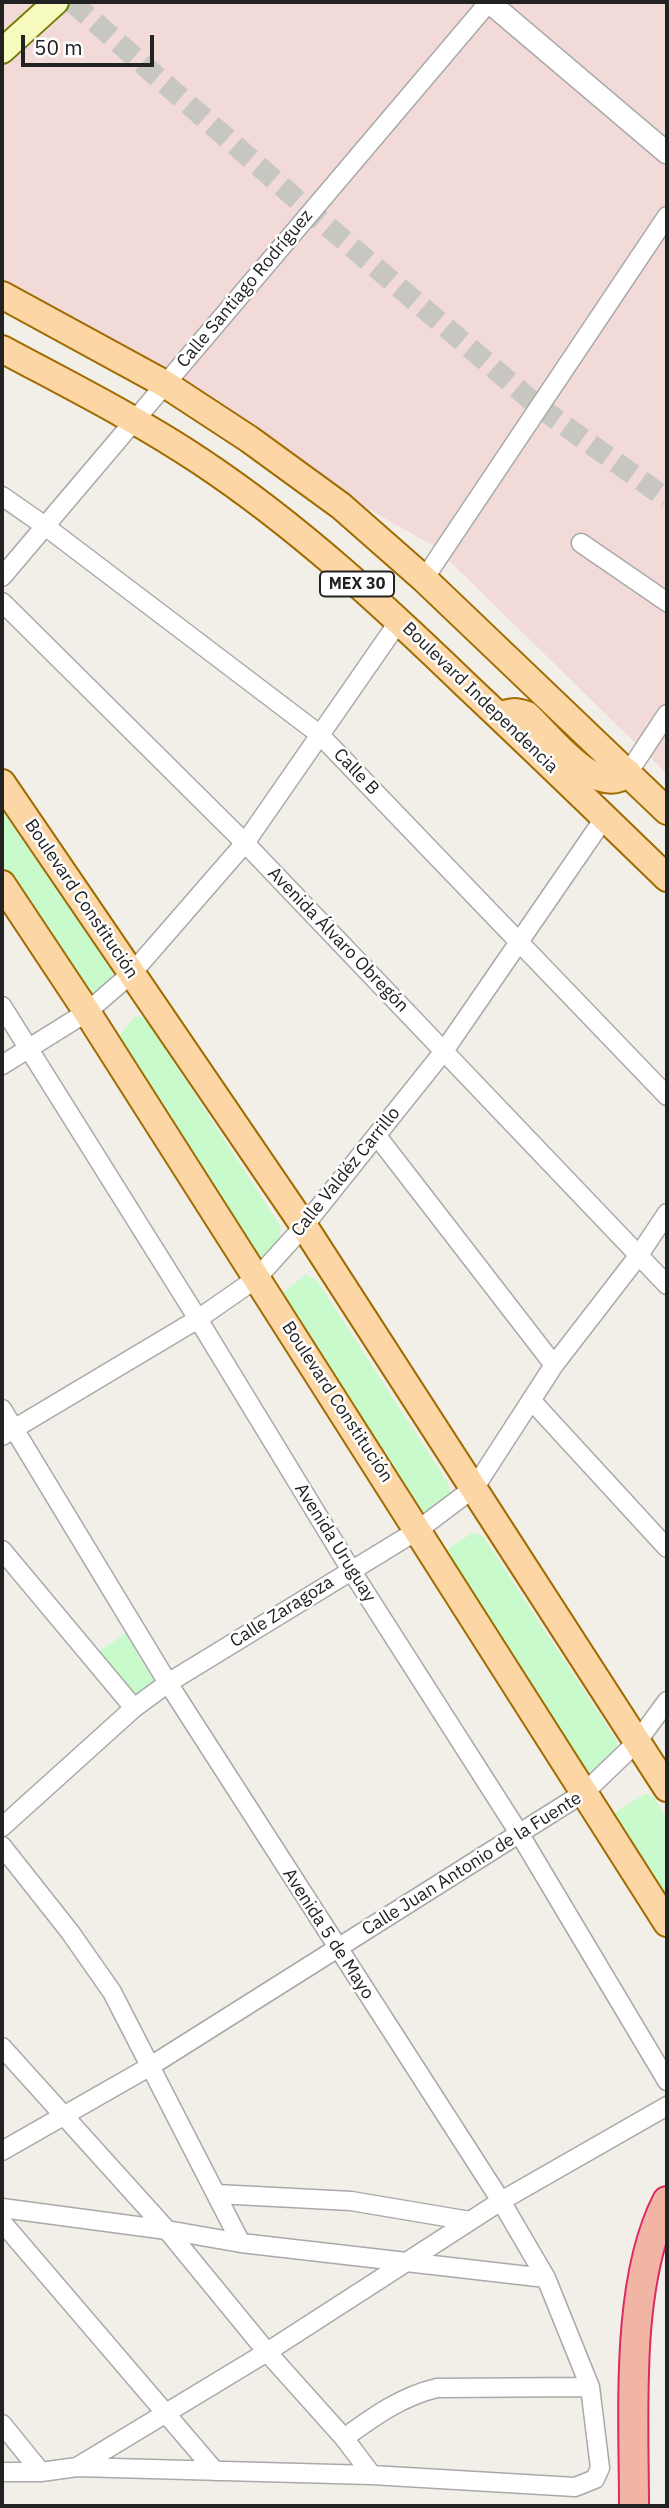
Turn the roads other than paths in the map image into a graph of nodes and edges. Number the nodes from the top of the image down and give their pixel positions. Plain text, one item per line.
1 (57, 2) edge
2 (489, 2) edge
3 (2, 51) edge
4 (667, 153) edge
5 (667, 216) edge
6 (2, 295) edge
7 (2, 349) edge
8 (165, 384) junction
9 (136, 421) junction
10 (2, 496) edge
11 (45, 526) junction
12 (580, 543) dead end
13 (2, 577) edge
14 (424, 579) junction
15 (2, 601) edge
16 (667, 602) edge
17 (399, 621) junction
18 (667, 714) edge
19 (499, 716) junction
20 (319, 734) junction
21 (628, 773) junction
22 (2, 783) edge
23 (667, 811) edge
24 (605, 817) junction
25 (245, 843) junction
26 (667, 878) edge
27 (2, 884) edge
28 (519, 942) junction
29 (131, 973) junction
30 (2, 1006) edge
31 (88, 1012) junction
32 (28, 1049) junction
33 (444, 1051) junction
34 (2, 1065) edge
35 (667, 1096) edge
36 (377, 1136) junction
37 (667, 1213) edge
38 (303, 1226) junction
39 (639, 1255) junction
40 (257, 1278) junction
41 (667, 1285) edge
42 (198, 1320) junction
43 (554, 1365) junction
44 (531, 1400) junction
45 (2, 1409) edge
46 (8, 1432) edge
47 (475, 1487) junction
48 (418, 1531) junction
49 (667, 1548) edge
50 (2, 1550) edge
51 (351, 1570) junction
52 (168, 1683) junction
53 (667, 1701) edge
54 (134, 1708) junction
55 (638, 1742) junction
56 (667, 1788) edge
57 (585, 1792) junction
58 (2, 1827) edge
59 (519, 1833) junction
60 (2, 1846) edge
61 (667, 1923) edge
62 (338, 1949) junction
63 (2, 2047) edge
64 (149, 2067) junction
65 (667, 2081) edge
66 (667, 2106) edge
67 (65, 2117) junction
68 (2, 2151) edge
69 (217, 2194) junction
70 (667, 2201) edge
71 (501, 2202) junction
72 (2, 2208) edge
73 (470, 2221) junction
74 (2, 2222) edge
75 (167, 2230) junction
76 (241, 2243) junction
77 (407, 2263) junction
78 (546, 2278) junction
79 (267, 2352) junction
80 (590, 2387) junction
81 (167, 2414) junction
82 (2, 2424) edge
83 (344, 2438) junction
84 (77, 2467) junction
85 (215, 2471) junction
86 (2, 2472) edge
87 (41, 2472) junction
88 (372, 2475) junction
89 (634, 2506) edge

1 - 3 main road
2 - 4 street
2 - 8 street, Calle Santiago Rodríguez
5 - 14 street
6 - 8 main road, MEX 30
7 - 9 main road, Boulevard Independencia / MEX 30
8 - 9 street, Calle Santiago Rodríguez
8 - 14 main road, MEX 30
9 - 11 street, Calle Santiago Rodríguez
9 - 17 main road, Boulevard Independencia / MEX 30
10 - 11 street, Calle B
11 - 13 street, Calle Santiago Rodríguez
11 - 20 street, Calle B
12 - 16 street
14 - 21 main road, MEX 30
15 - 25 street, Avenida Álvaro Obregón
17 - 19 main road, Boulevard Independencia / MEX 30
17 - 20 street
18 - 21 street
19 - 21 main road
19 - 24 main road, Boulevard Independencia / MEX 30
20 - 25 street
20 - 28 street, Calle B
21 - 23 main road, MEX 30
22 - 29 main road, Boulevard Constitución
24 - 26 main road, Boulevard Independencia / MEX 30
24 - 28 street, Calle Valdéz Carrillo
25 - 29 street
25 - 33 street, Avenida Álvaro Obregón
27 - 31 main road, Boulevard Constitución
28 - 33 street, Calle Valdéz Carrillo
28 - 35 street, Calle B
29 - 31 street
29 - 38 main road, Boulevard Constitución
30 - 32 street, Avenida Uruguay
31 - 32 street
31 - 40 main road, Boulevard Constitución
32 - 34 street
32 - 42 street, Avenida Uruguay
33 - 36 street, Calle Valdéz Carrillo
33 - 39 street, Avenida Álvaro Obregón
36 - 38 street, Calle Valdéz Carrillo
36 - 43 street
37 - 39 street, Calle Zaragoza
38 - 40 street, Calle Valdéz Carrillo
38 - 47 main road, Boulevard Constitución
39 - 41 street, Avenida Álvaro Obregón
39 - 43 street, Calle Zaragoza
40 - 42 street, Calle Valdéz Carrillo
40 - 48 main road, Boulevard Constitución
42 - 46 street, Calle Valdéz Carrillo
42 - 51 street, Avenida Uruguay
43 - 44 street, Calle Zaragoza
44 - 47 street, Calle Zaragoza
44 - 49 street
45 - 46 street, Avenida 5 de Mayo
46 - 52 street, Avenida 5 de Mayo
47 - 48 street, Calle Zaragoza
47 - 55 main road, Boulevard Constitución
48 - 51 street, Calle Zaragoza
48 - 57 main road, Boulevard Constitución
50 - 54 street
51 - 52 street, Calle Zaragoza
51 - 59 street, Avenida Uruguay
52 - 54 street, Calle Zaragoza
52 - 62 street, Avenida 5 de Mayo
53 - 55 street, Calle Juan Antonio de la Fuente
54 - 58 street, Calle Zaragoza
55 - 56 main road, Boulevard Constitución
55 - 57 street, Calle Juan Antonio de la Fuente
57 - 59 street, Calle Juan Antonio de la Fuente
57 - 61 main road, Boulevard Constitución
59 - 62 street, Calle Juan Antonio de la Fuente
59 - 65 street, Avenida Uruguay
60 - 64 street
62 - 64 street, Calle Juan Antonio de la Fuente
62 - 71 street, Avenida 5 de Mayo
63 - 67 street
64 - 67 street, Calle Juan Antonio de la Fuente
64 - 69 street
66 - 71 street
67 - 68 street, Calle Juan Antonio de la Fuente
67 - 75 street
69 - 73 street
69 - 76 street
70 - 89 highway
71 - 73 street
71 - 78 street, Avenida 5 de Mayo
72 - 75 street
73 - 77 street
74 - 81 street
75 - 76 street
75 - 79 street
76 - 77 street
77 - 78 street
77 - 79 street
78 - 80 street, Avenida 5 de Mayo
79 - 81 street
79 - 83 street
80 - 83 street
80 - 88 street, Avenida 5 de Mayo
81 - 84 street
81 - 85 street
82 - 87 street
83 - 88 street
84 - 85 street
84 - 87 street
85 - 88 street
86 - 87 street

